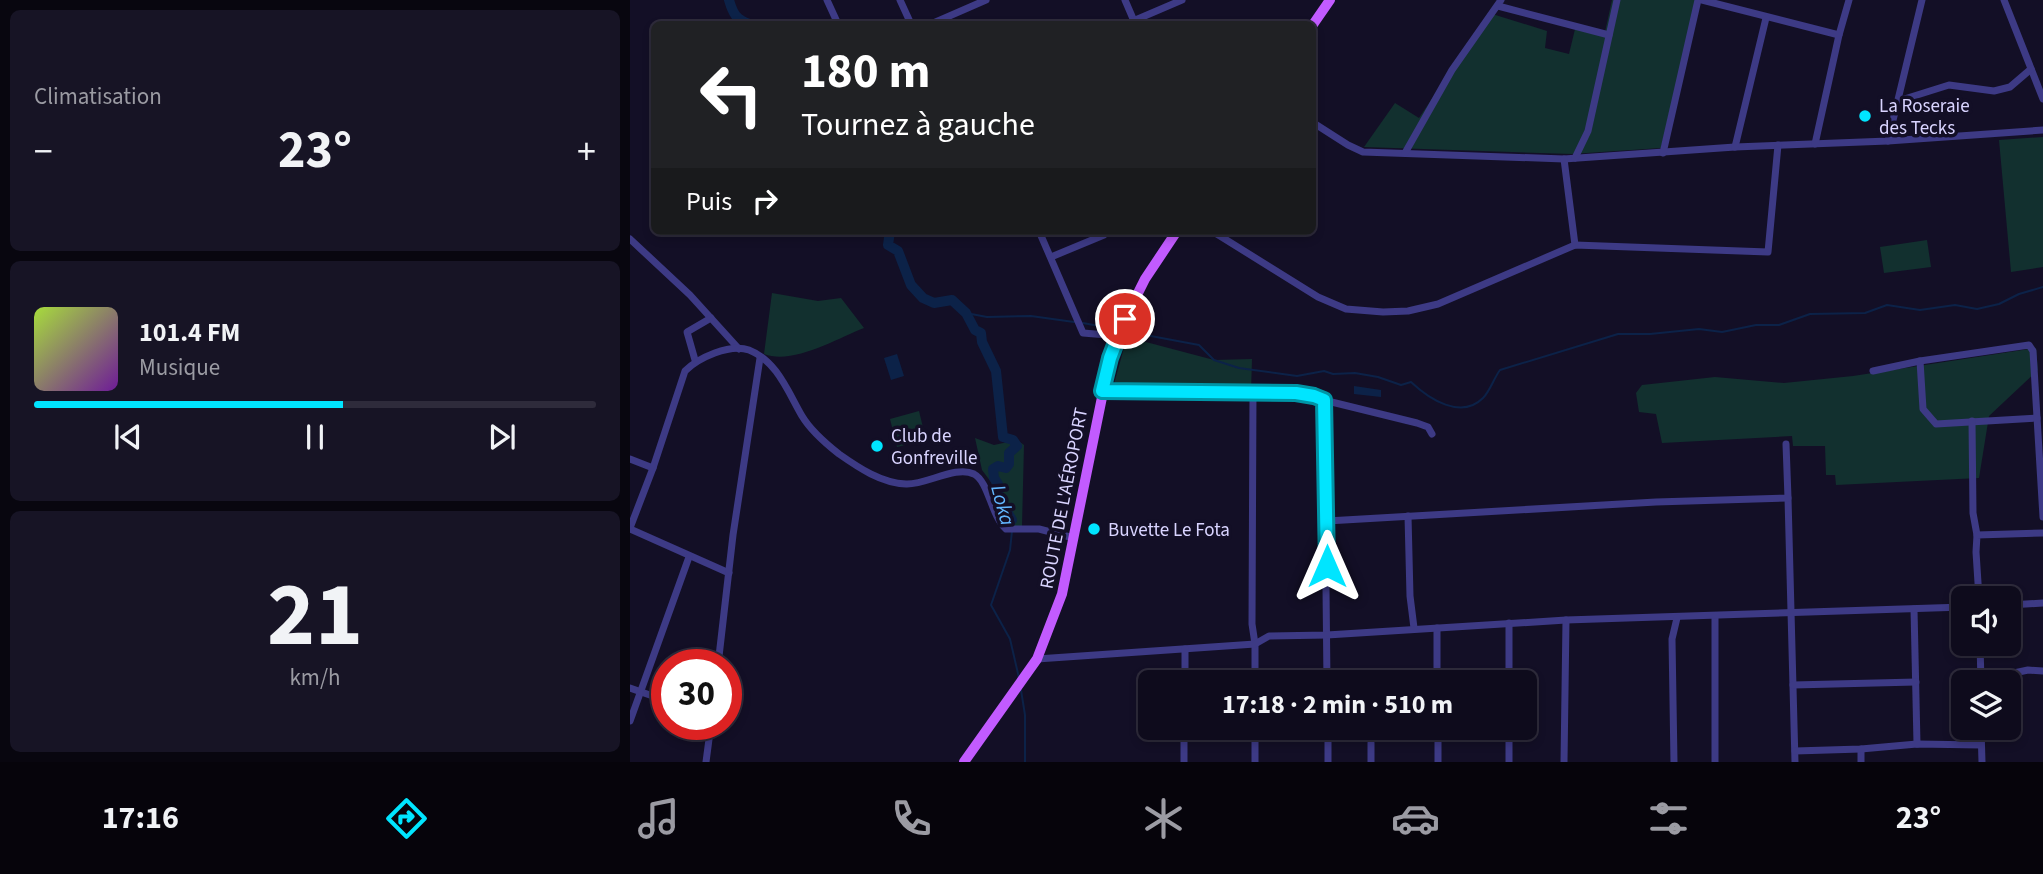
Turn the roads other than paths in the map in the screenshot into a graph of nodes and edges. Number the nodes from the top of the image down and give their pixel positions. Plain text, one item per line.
1 (827, 0) edge
2 (900, 0) edge
3 (986, 0) edge
4 (1125, 0) edge
5 (1182, 0) edge
6 (1330, 0) edge
7 (1617, 0) edge
8 (1700, 0) edge
9 (1849, 0) edge
10 (1922, 0) edge
11 (2004, 0) edge
12 (977, 2) edge
13 (1499, 3) edge
14 (1766, 19) junction
15 (837, 21) edge
16 (910, 21) edge
17 (937, 21) edge
18 (1134, 21) joint
19 (1315, 21) edge
20 (1609, 34) junction
21 (1839, 35) junction
22 (2031, 69) junction
23 (2043, 99) edge
24 (1898, 101) junction
25 (1316, 125) edge
26 (2043, 130) edge
27 (1888, 141) junction
28 (1815, 144) junction
29 (1778, 145) junction
30 (1735, 147) junction
31 (1405, 153) junction
32 (1663, 153) junction
33 (1575, 158) junction
34 (1564, 159) junction
35 (1041, 235) edge
36 (1104, 235) edge
37 (1174, 235) edge
38 (1218, 235) edge
39 (630, 239) edge
40 (1576, 245) junction
41 (1051, 257) junction
42 (711, 318) junction
43 (1119, 336) junction
44 (739, 349) junction
45 (760, 358) junction
46 (695, 360) junction
47 (1920, 361) junction
48 (1873, 371) dead end
49 (1102, 391) junction
50 (1253, 392) junction
51 (1324, 400) junction
52 (2037, 418) junction
53 (1972, 421) junction
54 (1432, 434) dead end
55 (1786, 444) dead end
56 (630, 459) edge
57 (2041, 467) edge
58 (653, 468) junction
59 (1788, 498) junction
60 (1408, 516) junction
61 (2043, 517) edge
62 (1327, 521) junction
63 (630, 528) edge
64 (2043, 533) edge
65 (1977, 535) junction
66 (1074, 538) junction
67 (689, 557) junction
68 (729, 573) junction
69 (1979, 586) edge
70 (2043, 603) edge
71 (2021, 604) edge
72 (1951, 608) edge
73 (1914, 609) junction
74 (1792, 613) junction
75 (1715, 617) junction
76 (1677, 618) junction
77 (1566, 620) junction
78 (1509, 624) junction
79 (1414, 628) junction
80 (1437, 628) junction
81 (1327, 635) junction
82 (1255, 644) junction
83 (720, 649) edge
84 (1185, 649) junction
85 (1037, 659) junction
86 (1185, 670) edge
87 (1255, 670) edge
88 (1327, 670) edge
89 (1437, 670) edge
90 (1509, 670) edge
91 (2043, 671) edge
92 (2021, 672) edge
93 (1916, 682) junction
94 (1793, 685) junction
95 (630, 688) edge
96 (641, 692) junction
97 (651, 695) edge
98 (630, 722) edge
99 (709, 740) edge
100 (1184, 740) edge
101 (1255, 740) edge
102 (1328, 740) edge
103 (1438, 740) edge
104 (1509, 740) edge
105 (1982, 740) edge
106 (1371, 743) dead end
107 (1917, 744) junction
108 (1982, 745) junction
109 (1861, 750) junction
110 (1795, 751) junction
111 (706, 762) edge
112 (964, 762) edge
113 (1184, 762) edge
114 (1255, 762) edge
115 (1328, 762) edge
116 (1371, 762) edge
117 (1438, 762) edge
118 (1509, 762) edge
119 (1564, 762) edge
120 (1674, 762) edge
121 (1715, 762) edge
122 (1795, 762) edge
123 (1861, 762) edge
124 (1982, 762) edge

1 - 15 street
2 - 16 street
3 - 12 street
4 - 18 street
5 - 18 street
6 - 19 main road
7 - 20 street
8 - 14 street
8 - 32 street
9 - 21 street
10 - 24 street
11 - 22 street
12 - 17 street
13 - 20 street
13 - 31 street
14 - 21 street
14 - 30 street
20 - 33 street
21 - 28 street
22 - 23 street
22 - 24 street
24 - 27 street
25 - 31 street
26 - 27 street
27 - 28 street
28 - 29 street
29 - 30 street
29 - 40 street
30 - 32 street
31 - 34 street
32 - 33 street
33 - 34 street
34 - 40 street
35 - 41 street
36 - 41 street
37 - 43 main road, ROUTE DE L'AÉROPORT
38 - 40 street
39 - 42 street
41 - 43 street
42 - 44 street
42 - 46 street
43 - 49 main road, ROUTE DE L'AÉROPORT
44 - 45 street
44 - 46 street
45 - 66 street
45 - 68 street
46 - 58 street
47 - 48 street
47 - 52 street
47 - 53 street
49 - 50 street
49 - 66 main road, ROUTE DE L'AÉROPORT
50 - 51 street
50 - 82 street
51 - 54 street
51 - 62 street
52 - 53 street
52 - 57 street
53 - 65 street
55 - 59 street
56 - 58 street
57 - 61 street
58 - 63 street
59 - 60 street
59 - 74 street
60 - 62 street
60 - 79 street
62 - 81 street
63 - 67 street
64 - 65 street
65 - 69 street
66 - 85 main road, ROUTE DE L'AÉROPORT
67 - 68 street
67 - 96 street
68 - 83 street
70 - 71 street
72 - 73 street
73 - 74 street
73 - 93 street
74 - 75 street
74 - 94 street
75 - 76 street
75 - 121 street
76 - 77 street
76 - 120 street
77 - 78 street
77 - 119 street
78 - 80 street
78 - 90 street
79 - 80 street
79 - 81 street
80 - 89 street
81 - 82 street
81 - 88 street
82 - 84 street
82 - 87 street
84 - 85 street
84 - 86 street
85 - 112 main road, ROUTE DE L'AÉROPORT
91 - 92 street
93 - 94 street
93 - 107 street
94 - 110 street
95 - 96 street
96 - 97 street
96 - 98 street
99 - 111 street
100 - 113 street
101 - 114 street
102 - 115 street
103 - 117 street
104 - 118 street
105 - 108 street
106 - 116 street
107 - 108 street
107 - 109 street
108 - 124 street
109 - 110 street
109 - 123 street
110 - 122 street

